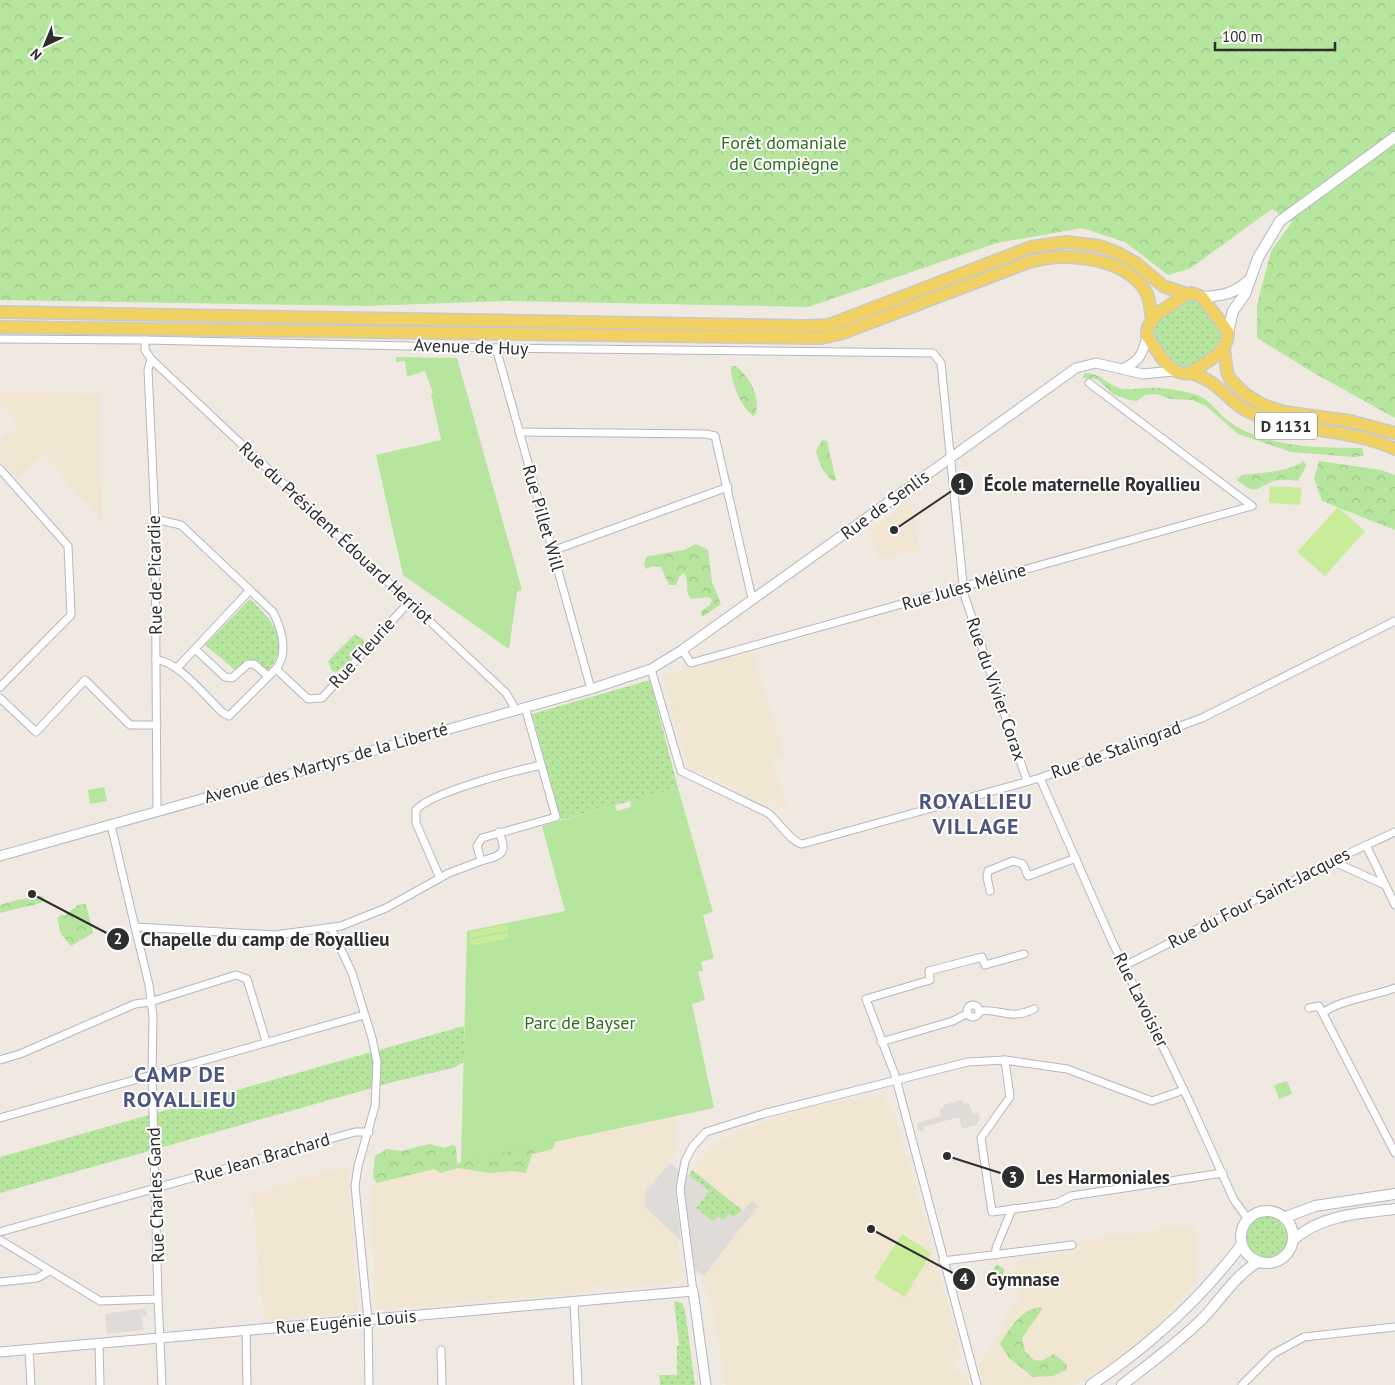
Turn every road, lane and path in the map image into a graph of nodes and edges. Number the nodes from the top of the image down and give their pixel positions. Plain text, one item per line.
1 (1395, 137) edge
2 (1248, 282) junction
3 (1186, 294) junction
4 (1202, 297) junction
5 (0, 312) edge
6 (1152, 319) junction
7 (0, 327) edge
8 (1228, 332) junction
9 (1148, 336) junction
10 (0, 339) edge
11 (146, 340) junction
12 (496, 348) junction
13 (1224, 349) junction
14 (151, 359) junction
15 (940, 359) joint
16 (1124, 368) junction
17 (1172, 370) junction
18 (1190, 373) junction
19 (1089, 383) dead end
20 (519, 432) junction
21 (1395, 432) edge
22 (1395, 448) edge
23 (951, 457) junction
24 (0, 469) edge
25 (728, 487) junction
26 (155, 519) junction
27 (552, 551) junction
28 (964, 588) junction
29 (250, 590) junction
30 (754, 598) junction
31 (409, 602) junction
32 (1395, 621) edge
33 (195, 649) junction
34 (682, 650) junction
35 (156, 660) junction
36 (177, 668) junction
37 (276, 669) junction
38 (651, 669) junction
39 (268, 676) junction
40 (0, 687) edge
41 (590, 689) junction
42 (0, 698) edge
43 (525, 707) junction
44 (516, 710) junction
45 (157, 725) junction
46 (541, 765) junction
47 (1040, 778) junction
48 (1027, 781) junction
49 (158, 811) junction
50 (111, 825) junction
51 (499, 832) junction
52 (1395, 832) edge
53 (1366, 844) junction
54 (0, 856) edge
55 (1076, 858) junction
56 (481, 861) junction
57 (1332, 862) junction
58 (440, 878) junction
59 (1386, 886) junction
60 (990, 891) dead end
61 (1395, 905) edge
62 (135, 927) junction
63 (331, 928) junction
64 (1024, 954) dead end
65 (1124, 966) junction
66 (1395, 988) edge
67 (150, 1002) junction
68 (1309, 1008) dead end
69 (1034, 1009) dead end
70 (1323, 1013) junction
71 (364, 1015) junction
72 (266, 1041) junction
73 (881, 1042) junction
74 (0, 1060) edge
75 (1005, 1060) junction
76 (152, 1075) junction
77 (896, 1080) junction
78 (1184, 1090) junction
79 (0, 1118) edge
80 (369, 1132) junction
81 (1395, 1153) edge
82 (1223, 1173) junction
83 (156, 1188) junction
84 (1395, 1194) edge
85 (1395, 1203) edge
86 (1012, 1209) junction
87 (1390, 1210) edge
88 (1286, 1217) junction
89 (1248, 1219) junction
90 (0, 1232) edge
91 (1294, 1239) junction
92 (0, 1240) edge
93 (1242, 1244) junction
94 (1072, 1245) dead end
95 (996, 1255) junction
96 (943, 1261) junction
97 (1258, 1262) junction
98 (50, 1271) junction
99 (0, 1282) edge
100 (693, 1290) junction
101 (158, 1299) junction
102 (574, 1301) junction
103 (368, 1320) junction
104 (1395, 1327) edge
105 (246, 1330) junction
106 (161, 1338) junction
107 (99, 1344) junction
108 (29, 1349) junction
109 (441, 1350) dead end
110 (0, 1352) edge
111 (30, 1385) edge
112 (100, 1385) edge
113 (162, 1385) edge
114 (247, 1385) edge
115 (370, 1385) edge
116 (442, 1385) edge
117 (578, 1385) edge
118 (706, 1385) edge
119 (977, 1385) edge
120 (1091, 1385) edge
121 (1122, 1385) edge
122 (1242, 1385) edge

1 - 2 main road
2 - 4 main road
2 - 8 main road
3 - 4 main road
3 - 5 main road
3 - 6 main road
4 - 8 main road
6 - 7 main road
6 - 9 main road
8 - 13 main road
9 - 16 street
9 - 17 main road
10 - 11 street, Avenue de Huy
11 - 12 street, Avenue de Huy
11 - 14 street, Rue de Picardie
12 - 15 street, Avenue de Huy
12 - 20 street, Rue Pillet Will
13 - 18 main road
13 - 21 main road, D 1131
14 - 26 street, Rue de Picardie
14 - 31 street, Rue du Président Édouard Herriot
15 - 23 street, Rue du Vivier Corax
16 - 17 street, Rue de Senlis
16 - 23 street, Rue de Senlis
17 - 18 main road
18 - 22 main road, D 1131
19 - 28 street, Rue Jules Méline
20 - 25 street
20 - 27 street, Rue Pillet Will
23 - 28 street, Rue du Vivier Corax
23 - 30 street, Rue de Senlis
24 - 40 street
25 - 27 street
25 - 30 street
26 - 29 street
26 - 35 street, Rue de Picardie
27 - 41 street, Rue Pillet Will
28 - 34 street, Rue Jules Méline
28 - 48 street, Rue du Vivier Corax
29 - 33 street
29 - 37 street
30 - 34 street, Rue de Senlis
31 - 37 street, Rue Fleurie
31 - 44 street, Rue du Président Édouard Herriot
32 - 47 street, Rue de Stalingrad
33 - 36 street
33 - 39 street
34 - 38 street, Rue de Senlis
35 - 36 street
35 - 45 street, Rue de Picardie
36 - 39 street
37 - 39 street
38 - 41 street, Avenue des Martyrs de la Liberté
38 - 48 street, Rue de Stalingrad
41 - 43 street, Avenue des Martyrs de la Liberté
42 - 45 street
43 - 44 street, Avenue des Martyrs de la Liberté
43 - 46 street
44 - 49 street, Avenue des Martyrs de la Liberté
45 - 49 street, Rue de Picardie
46 - 51 street
46 - 58 street
47 - 48 street, Rue de Stalingrad
47 - 55 street, Rue Lavoisier
49 - 50 street, Avenue des Martyrs de la Liberté
50 - 54 street, Avenue des Martyrs de la Liberté
50 - 62 street, Rue Charles Gand
51 - 56 street
51 - 56 street
52 - 53 street, Rue du Four Saint-Jacques
53 - 57 street, Rue du Four Saint-Jacques
53 - 59 street
55 - 60 street
55 - 65 street, Rue Lavoisier
56 - 58 street
57 - 59 street
57 - 65 street, Rue du Four Saint-Jacques
58 - 63 street
59 - 61 street
62 - 63 street
62 - 67 street, Rue Charles Gand
63 - 71 street
64 - 73 street
65 - 78 street, Rue Lavoisier
66 - 70 street
67 - 72 street
67 - 74 street
67 - 76 street, Rue Charles Gand
68 - 70 street
69 - 73 street
70 - 81 street
71 - 72 street
71 - 80 street
72 - 76 street
73 - 77 street
75 - 77 street
75 - 78 street
75 - 86 street
76 - 79 street
76 - 83 street, Rue Charles Gand
77 - 96 street
77 - 100 street
78 - 82 street, Rue Lavoisier
80 - 83 street, Rue Jean Brachard
80 - 103 street
82 - 86 street
82 - 89 street, Rue Lavoisier
83 - 90 street, Rue Jean Brachard
83 - 101 street, Rue Charles Gand
84 - 88 main road
85 - 87 main road
86 - 95 street
87 - 91 main road
88 - 89 main road
88 - 91 main road
89 - 93 main road
91 - 97 main road
92 - 98 street
93 - 97 main road
93 - 120 main road
94 - 95 street
95 - 96 street
96 - 119 street
97 - 121 main road
98 - 99 street
98 - 101 street
100 - 102 street, Rue Eugénie Louis
100 - 118 street
101 - 106 street, Rue Charles Gand
102 - 103 street, Rue Eugénie Louis
102 - 117 street
103 - 105 street, Rue Eugénie Louis
103 - 115 street
104 - 122 street
105 - 106 street, Rue Eugénie Louis
105 - 114 street
106 - 107 street, Rue Eugénie Louis
106 - 113 street, Rue Charles Gand
107 - 108 street, Rue Eugénie Louis
107 - 112 street
108 - 110 street, Rue Eugénie Louis
108 - 111 street
109 - 116 street

